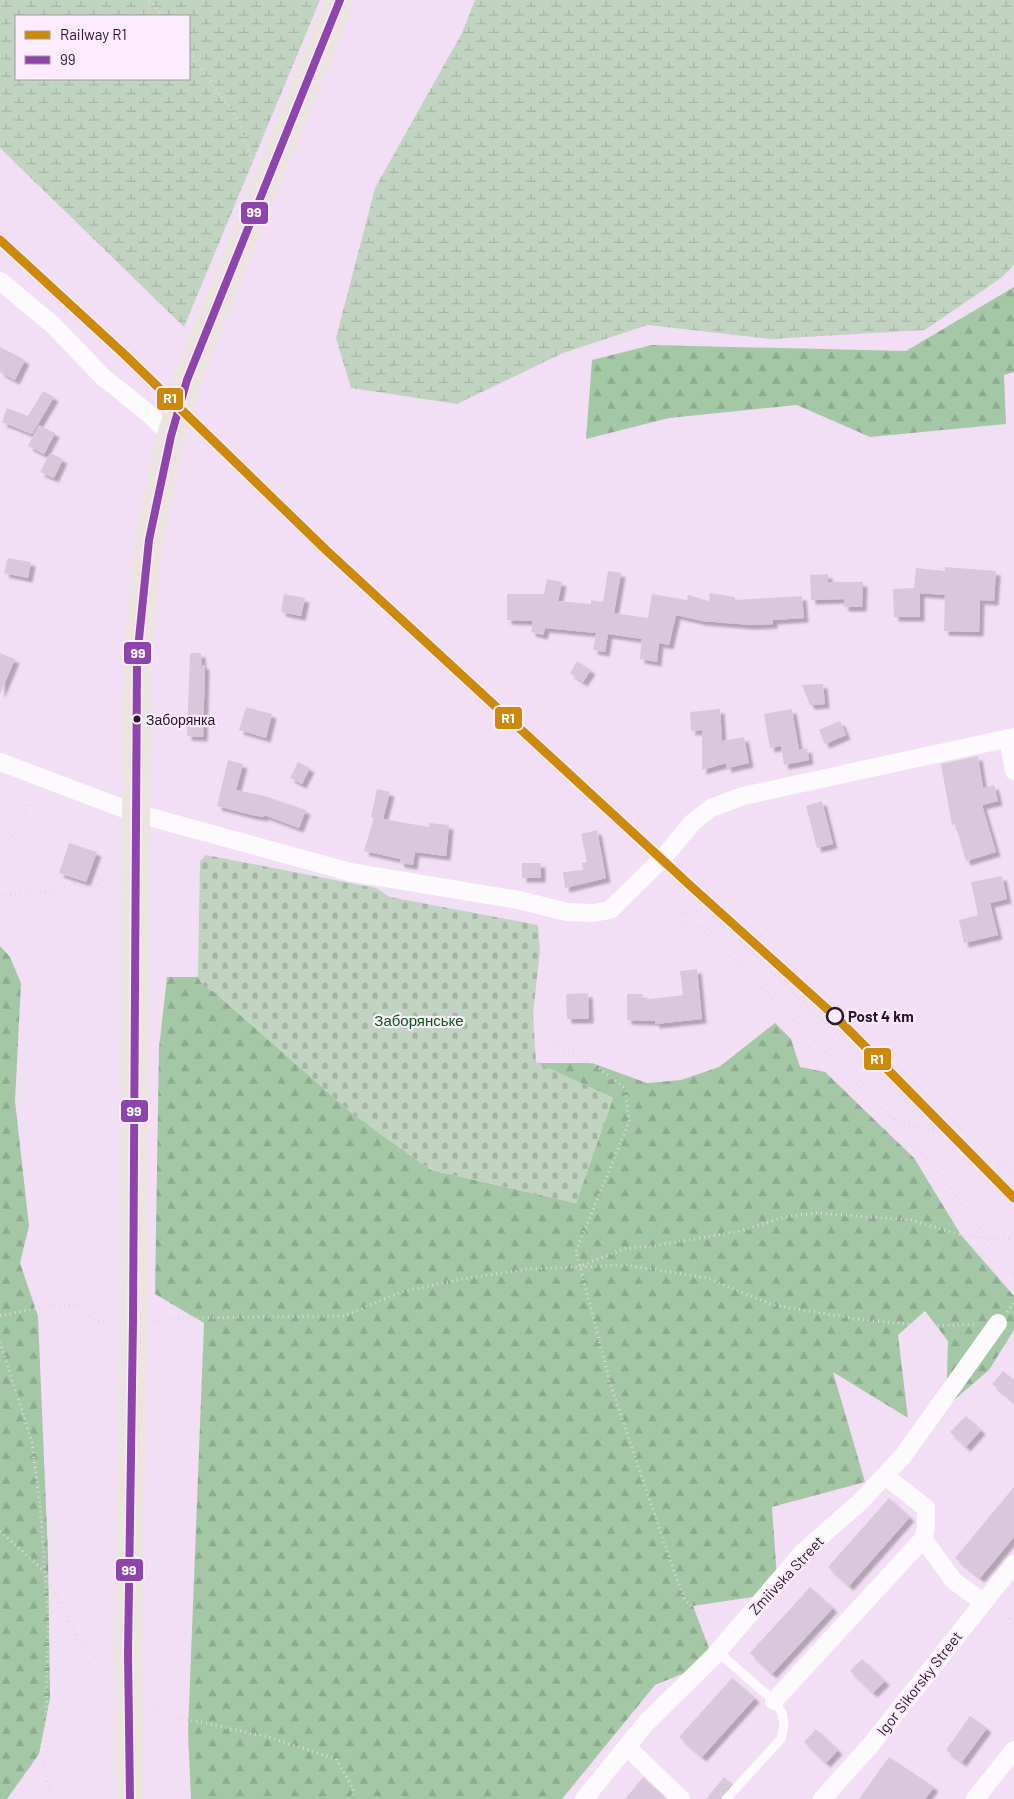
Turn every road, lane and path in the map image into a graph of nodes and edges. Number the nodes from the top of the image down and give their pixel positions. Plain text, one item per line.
1 (150, 0) edge
2 (340, 0) edge
3 (161, 15) edge
4 (190, 54) edge
5 (261, 192) junction
6 (0, 281) edge
7 (172, 436) junction
8 (1011, 738) edge
9 (0, 762) edge
10 (1014, 771) edge
11 (36, 776) junction
12 (135, 813) junction
13 (0, 853) edge
14 (135, 879) junction
15 (0, 896) edge
16 (681, 914) dead end
17 (681, 925) dead end
18 (552, 1036) dead end
19 (890, 1116) junction
20 (936, 1128) junction
21 (1014, 1174) edge
22 (984, 1238) junction
23 (1014, 1238) edge
24 (580, 1266) junction
25 (1014, 1276) edge
26 (1014, 1302) edge
27 (0, 1316) edge
28 (133, 1321) junction
29 (998, 1323) junction
30 (0, 1342) edge
31 (885, 1476) junction
32 (0, 1531) edge
33 (923, 1539) junction
34 (1014, 1564) edge
35 (45, 1572) junction
36 (984, 1602) junction
37 (734, 1632) junction
38 (717, 1652) junction
39 (129, 1691) junction
40 (774, 1701) junction
41 (627, 1747) junction
42 (1014, 1750) edge
43 (51, 1799) edge
44 (130, 1799) edge
45 (353, 1799) edge
46 (584, 1799) edge
47 (681, 1799) edge
48 (726, 1799) edge
49 (822, 1799) edge
50 (976, 1799) edge

1 - 3 path
2 - 5 highway
4 - 5 path
5 - 7 highway
6 - 7 street
7 - 12 highway
8 - 10 street
8 - 12 street
9 - 11 street
11 - 12 street
11 - 13 path
12 - 14 highway
14 - 15 path
14 - 28 highway
16 - 20 path
17 - 19 path
18 - 24 path
19 - 20 path
19 - 22 path
20 - 21 path
22 - 23 path
22 - 24 path
22 - 25 path
24 - 28 path
24 - 29 path
24 - 37 path
26 - 29 path
27 - 28 path
28 - 39 highway
29 - 31 street, Zmiivska Street
30 - 35 path
31 - 33 street
31 - 37 street, Zmiivska Street
32 - 35 path
33 - 36 street
33 - 40 street
34 - 36 street, Igor Sikorsky Street
35 - 39 path
35 - 43 path
36 - 49 street, Igor Sikorsky Street
37 - 38 street, Zmiivska Street
38 - 40 lane
38 - 41 street, Zmiivska Street
39 - 44 highway
39 - 45 path
40 - 48 lane
41 - 46 street, Zmiivska Street
41 - 47 street
42 - 50 street

